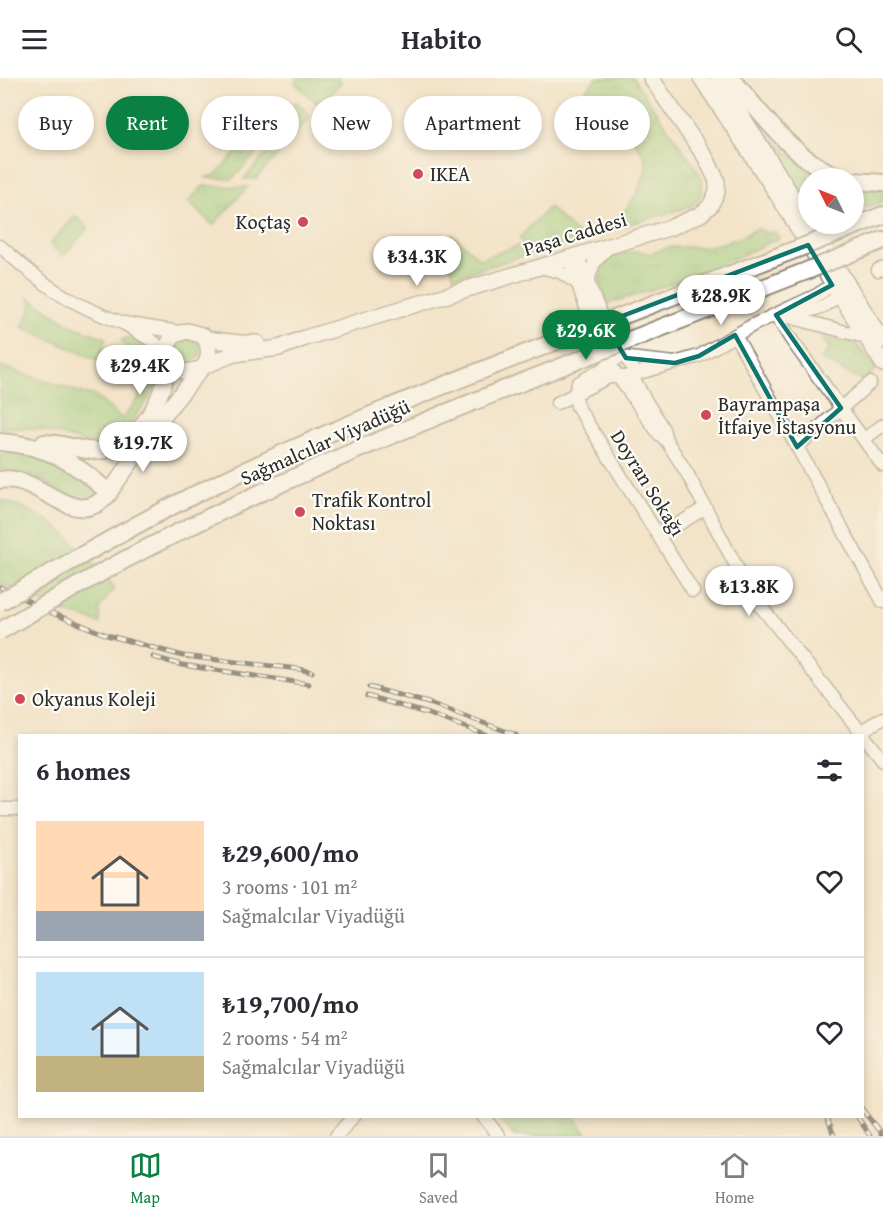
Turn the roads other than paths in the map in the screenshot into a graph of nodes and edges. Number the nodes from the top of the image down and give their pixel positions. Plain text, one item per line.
1 (651, 78) edge
2 (701, 78) edge
3 (718, 78) edge
4 (731, 78) edge
5 (820, 168) edge
6 (864, 182) edge
7 (883, 183) edge
8 (883, 215) edge
9 (883, 240) edge
10 (0, 246) edge
11 (609, 246) junction
12 (573, 257) junction
13 (538, 266) junction
14 (582, 283) junction
15 (839, 288) junction
16 (781, 316) junction
17 (123, 323) junction
18 (179, 332) junction
19 (735, 335) junction
20 (305, 338) junction
21 (865, 338) junction
22 (206, 339) junction
23 (883, 341) edge
24 (169, 358) junction
25 (626, 358) junction
26 (675, 363) junction
27 (883, 364) edge
28 (610, 365) junction
29 (203, 367) junction
30 (633, 373) junction
31 (618, 376) junction
32 (870, 383) dead end
33 (575, 394) junction
34 (557, 403) dead end
35 (841, 408) junction
36 (883, 425) edge
37 (864, 439) junction
38 (666, 440) junction
39 (0, 442) edge
40 (124, 442) joint
41 (32, 446) junction
42 (797, 447) junction
43 (883, 466) edge
44 (0, 480) edge
45 (109, 493) junction
46 (705, 508) junction
47 (659, 536) junction
48 (693, 591) dead end
49 (0, 602) edge
50 (883, 602) edge
51 (0, 631) edge
52 (883, 718) edge
53 (860, 732) joint
54 (864, 737) edge
55 (883, 760) edge
56 (0, 809) edge
57 (18, 809) edge
58 (352, 1118) edge
59 (485, 1118) edge
60 (336, 1136) edge
61 (499, 1136) edge

1 - 11 main road, Paşa Caddesi
2 - 15 main road
3 - 15 main road
4 - 5 highway
6 - 7 highway
8 - 49 highway, Sağmalcılar Viyadüğü, bridge
9 - 51 highway, Sağmalcılar Viyadüğü, bridge
10 - 17 street
11 - 12 main road, Paşa Caddesi
11 - 14 street
12 - 13 main road, Paşa Caddesi
12 - 14 street
13 - 14 street
13 - 20 main road, Paşa Caddesi
14 - 25 street
14 - 28 street
15 - 16 street
15 - 21 main road
15 - 23 main road
16 - 19 street
16 - 21 street
16 - 35 street
17 - 18 street
17 - 24 street
18 - 22 main road
18 - 24 main road
19 - 26 street
19 - 42 street
20 - 22 main road, Paşa Caddesi
20 - 29 main road, Paşa Caddesi
21 - 27 main road
22 - 29 main road
24 - 29 main road
24 - 40 main road
25 - 26 street
25 - 28 street
25 - 30 street
26 - 30 street
28 - 31 street
28 - 33 street
29 - 45 main road
30 - 31 street
30 - 38 street
31 - 33 street
31 - 38 street
32 - 35 street
33 - 34 street
33 - 47 street, Doyran Sokağı
35 - 37 street
35 - 42 street
36 - 37 street
37 - 43 street
38 - 46 street
39 - 41 highway
40 - 41 highway
41 - 45 highway
42 - 50 street
44 - 45 highway
46 - 47 street
46 - 53 street
47 - 48 street, Doyran Sokağı
52 - 53 street
54 - 55 street
56 - 57 street
58 - 60 street
59 - 61 street

